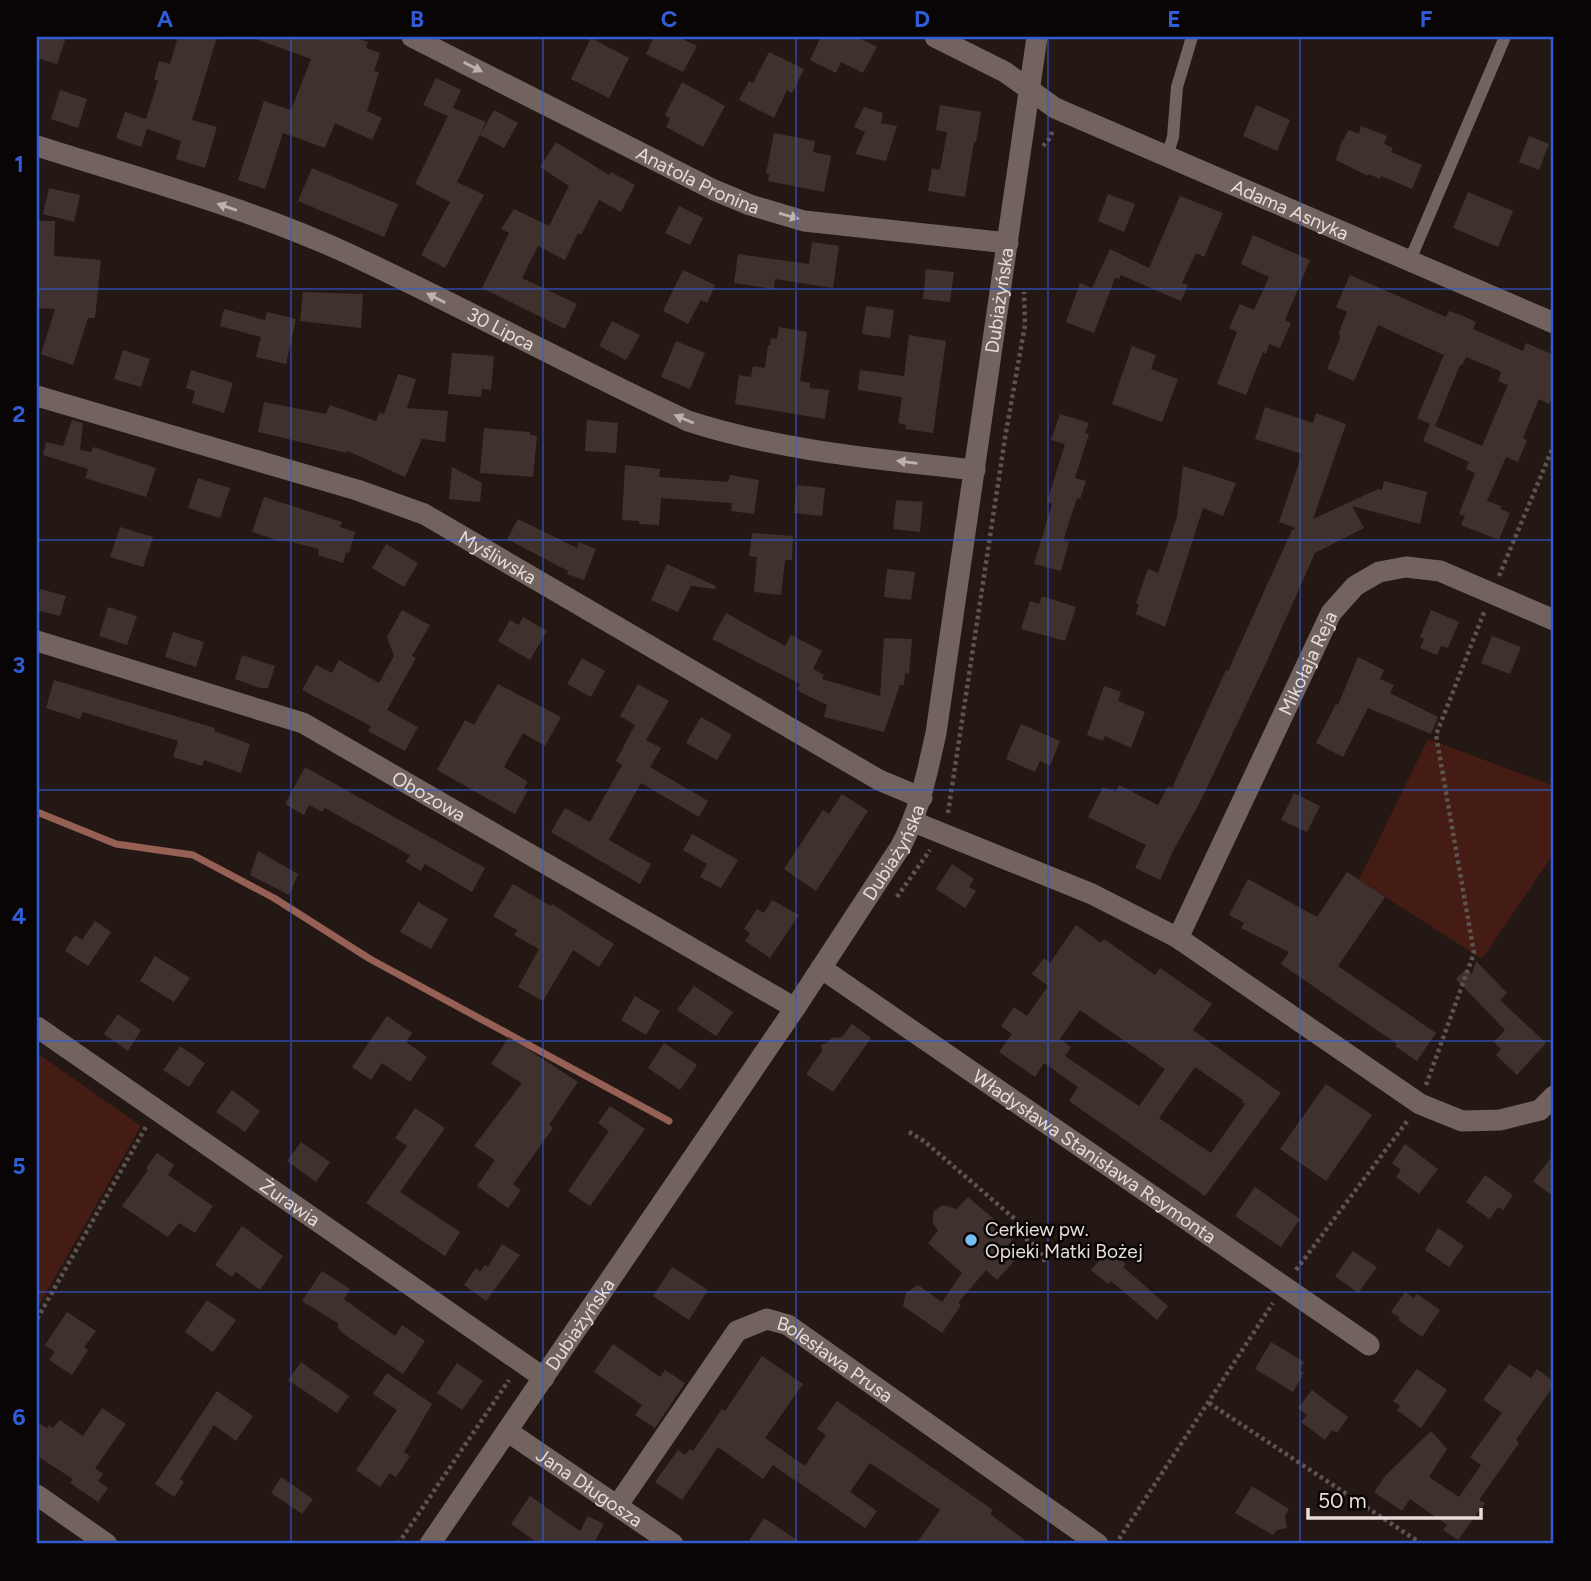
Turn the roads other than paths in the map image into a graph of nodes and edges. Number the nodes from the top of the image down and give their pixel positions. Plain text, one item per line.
1 (412, 37) edge
2 (935, 37) edge
3 (1037, 37) edge
4 (1192, 37) edge
5 (1505, 37) edge
6 (1029, 90) junction
7 (37, 146) edge
8 (1167, 156) junction
9 (1007, 243) junction
10 (1410, 260) junction
11 (1554, 323) edge
12 (37, 396) edge
13 (975, 470) junction
14 (1554, 620) edge
15 (37, 641) edge
16 (922, 798) junction
17 (914, 822) junction
18 (1178, 937) junction
19 (821, 968) junction
20 (795, 1008) junction
21 (37, 1027) edge
22 (1554, 1096) edge
23 (1368, 1345) dead end
24 (544, 1378) junction
25 (507, 1431) junction
26 (37, 1495) edge
27 (617, 1506) junction
28 (107, 1544) edge
29 (430, 1544) edge
30 (673, 1544) edge
31 (1098, 1544) edge

1 -> 9 street, Anatola Pronina
2 - 6 street, Adama Asnyka
3 - 6 street, Dubiażyńska
4 - 8 lane
5 - 10 lane
6 - 8 street, Adama Asnyka
6 - 9 street, Dubiażyńska
13 -> 7 street, 30 Lipca
8 - 10 street, Adama Asnyka
9 - 13 street, Dubiażyńska
10 - 11 street, Adama Asnyka
12 - 16 street, Myśliwska
13 - 16 street, Dubiażyńska
14 - 18 street, Mikołaja Reja
15 - 20 street, Obozowa
16 - 17 street, Dubiażyńska
17 - 18 street
17 - 19 street, Dubiażyńska
18 - 22 street
19 - 20 street, Dubiażyńska
19 - 23 street, Władysława Stanisława Reymonta
20 - 24 street, Dubiażyńska
21 - 24 street, Żurawia
24 - 25 street, Dubiażyńska
25 - 27 street, Jana Długosza
25 - 29 street, Dubiażyńska
26 - 28 street
27 - 30 street, Jana Długosza
27 - 31 street, Bolesława Prusa

